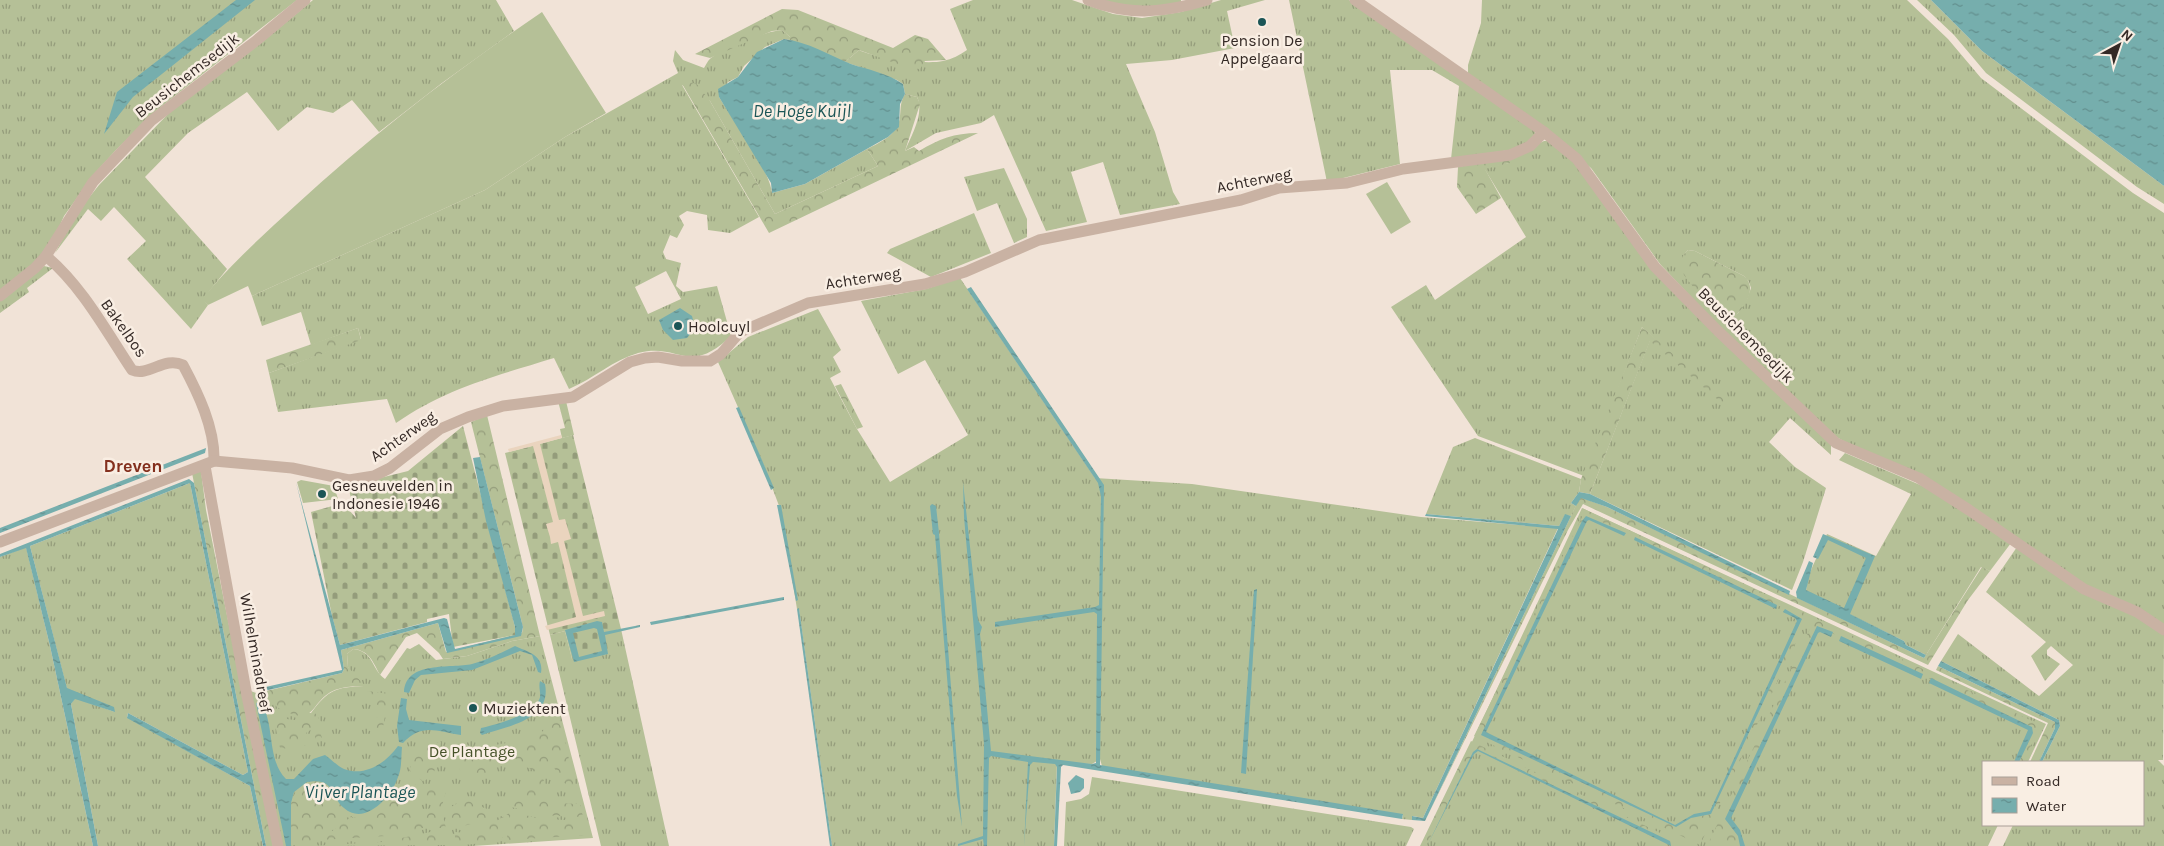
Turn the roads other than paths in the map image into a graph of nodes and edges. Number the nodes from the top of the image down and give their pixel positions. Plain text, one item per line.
1 (305, 0) edge
2 (1088, 0) edge
3 (1207, 0) edge
4 (1355, 0) edge
5 (1544, 132) junction
6 (46, 256) junction
7 (0, 296) edge
8 (210, 463) junction
9 (0, 542) edge
10 (2164, 630) edge
11 (278, 846) edge

1 - 6 street, Beusichemsedijk
2 - 3 street
4 - 5 street, Beusichemsedijk
5 - 8 street, Achterweg
5 - 10 street, Beusichemsedijk
6 - 7 street, Beusichemsedijk
6 - 8 street, Bakelbos
8 - 9 street, Achterweg
8 - 11 street, Wilhelminadreef

